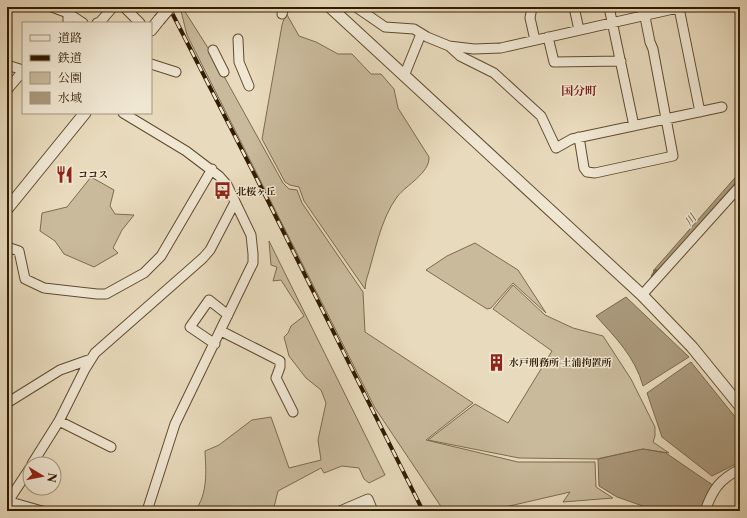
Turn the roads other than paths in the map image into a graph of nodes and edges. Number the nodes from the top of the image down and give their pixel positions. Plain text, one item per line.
1 (52, 7) edge
2 (113, 7) edge
3 (124, 7) edge
4 (170, 7) edge
5 (356, 7) edge
6 (532, 7) edge
7 (574, 7) edge
8 (609, 7) edge
9 (680, 7) edge
10 (335, 8) edge
11 (69, 10) edge
12 (644, 11) edge
13 (68, 22) edge
14 (82, 22) edge
15 (100, 22) edge
16 (139, 22) edge
17 (613, 23) junction
18 (152, 29) edge
19 (579, 30) junction
20 (422, 34) junction
21 (548, 37) junction
22 (238, 39) dead end
23 (535, 40) junction
24 (450, 46) junction
25 (213, 50) dead end
26 (621, 61) junction
27 (152, 64) edge
28 (7, 65) edge
29 (22, 71) edge
30 (22, 72) edge
31 (176, 72) dead end
32 (224, 72) dead end
33 (404, 76) junction
34 (249, 86) dead end
35 (7, 90) edge
36 (722, 107) dead end
37 (700, 112) junction
38 (84, 114) edge
39 (125, 114) edge
40 (667, 119) junction
41 (634, 126) junction
42 (579, 137) junction
43 (212, 169) junction
44 (740, 186) edge
45 (235, 202) junction
46 (7, 209) edge
47 (7, 247) edge
48 (642, 295) junction
49 (228, 315) junction
50 (221, 331) junction
51 (215, 344) junction
52 (91, 359) junction
53 (7, 403) edge
54 (740, 406) edge
55 (293, 412) dead end
56 (59, 421) junction
57 (111, 447) dead end
58 (37, 456) edge
59 (740, 469) edge
60 (22, 480) edge
61 (8, 500) edge
62 (707, 510) edge
63 (42, 511) edge
64 (147, 511) edge
65 (340, 511) edge
66 (373, 511) edge

1 - 11 street
2 - 15 street
3 - 16 street
4 - 18 street, bridge
5 - 20 street
6 - 23 street
7 - 19 street
8 - 17 street
9 - 12 street
9 - 37 street
10 - 33 street
11 - 13 street
11 - 14 street
12 - 17 street
12 - 40 street
17 - 19 street
17 - 26 street
19 - 21 street
20 - 24 street
20 - 33 street
21 - 23 street
21 - 26 street
22 - 34 street
23 - 24 street
24 - 42 street
25 - 32 street
26 - 41 street
27 - 31 street
28 - 29 street
30 - 35 street
33 - 48 street
36 - 37 street
37 - 40 street
38 - 46 street
39 - 43 street
40 - 41 street
40 - 42 street
41 - 42 street
43 - 45 street
43 - 47 street
44 - 48 street
45 - 49 street
45 - 52 street
48 - 54 street
49 - 50 street
49 - 51 street
50 - 51 street
50 - 55 street
51 - 64 street
52 - 53 street
52 - 56 street
56 - 57 street
56 - 58 street
59 - 62 street
60 - 61 street
61 - 63 street
65 - 66 street

